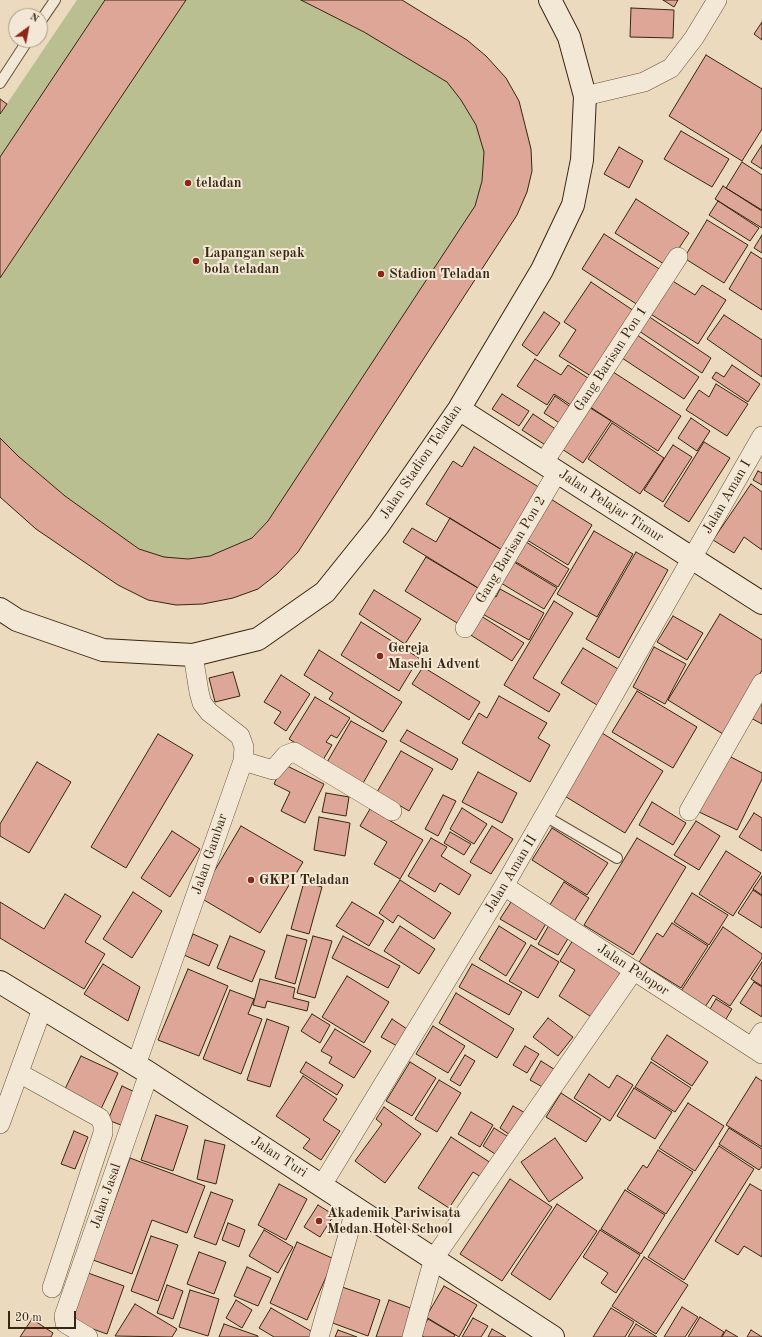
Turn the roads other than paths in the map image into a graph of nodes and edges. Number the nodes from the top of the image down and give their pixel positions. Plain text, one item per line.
1 (55, 0) edge
2 (550, 0) edge
3 (717, 0) edge
4 (48, 10) edge
5 (23, 48) edge
6 (0, 83) edge
7 (585, 96) junction
8 (678, 257) dead end
9 (459, 408) junction
10 (762, 436) edge
11 (551, 467) junction
12 (692, 558) junction
13 (762, 604) edge
14 (0, 609) edge
15 (465, 628) dead end
16 (193, 655) junction
17 (762, 683) edge
18 (243, 760) junction
19 (392, 811) dead end
20 (689, 811) dead end
21 (545, 816) junction
22 (616, 858) dead end
23 (504, 886) junction
24 (634, 970) junction
25 (0, 982) edge
26 (42, 1008) junction
27 (759, 1044) edge
28 (142, 1069) junction
29 (18, 1073) junction
30 (0, 1124) edge
31 (322, 1185) junction
32 (356, 1207) junction
33 (434, 1258) junction
34 (52, 1288) dead end
35 (88, 1337) edge
36 (318, 1337) edge
37 (412, 1337) edge
38 (553, 1337) edge

1 - 4 lane
2 - 7 street, Jalan Stadion Teladan
3 - 7 street
5 - 6 lane
7 - 9 street, Jalan Stadion Teladan
8 - 11 street, Gang Barisan Pon 1
9 - 11 street, Jalan Pelajar Timur
9 - 16 street, Jalan Stadion Teladan
10 - 12 street, Jalan Aman I
11 - 12 street, Jalan Pelajar Timur
11 - 15 street, Gang Barisan Pon 2
12 - 13 street, Jalan Pelajar Timur
12 - 21 street, Jalan Aman II
14 - 16 street, Jalan Stadion Teladan
16 - 18 street, Jalan Gambar
17 - 20 street
18 - 19 street
18 - 28 street, Jalan Gambar
21 - 22 lane
21 - 23 street, Jalan Aman II
23 - 24 street, Jalan Pelopor
23 - 31 street, Jalan Aman II
24 - 27 street, Jalan Pelopor
24 - 33 street
25 - 26 street, Jalan Turi
26 - 28 street, Jalan Turi
26 - 29 street
28 - 31 street, Jalan Turi
28 - 35 street, Jalan Jasal
29 - 30 street
29 - 34 street
31 - 32 street, Jalan Turi
32 - 33 street, Jalan Turi
32 - 36 street
33 - 37 street
33 - 38 street, Jalan Turi

